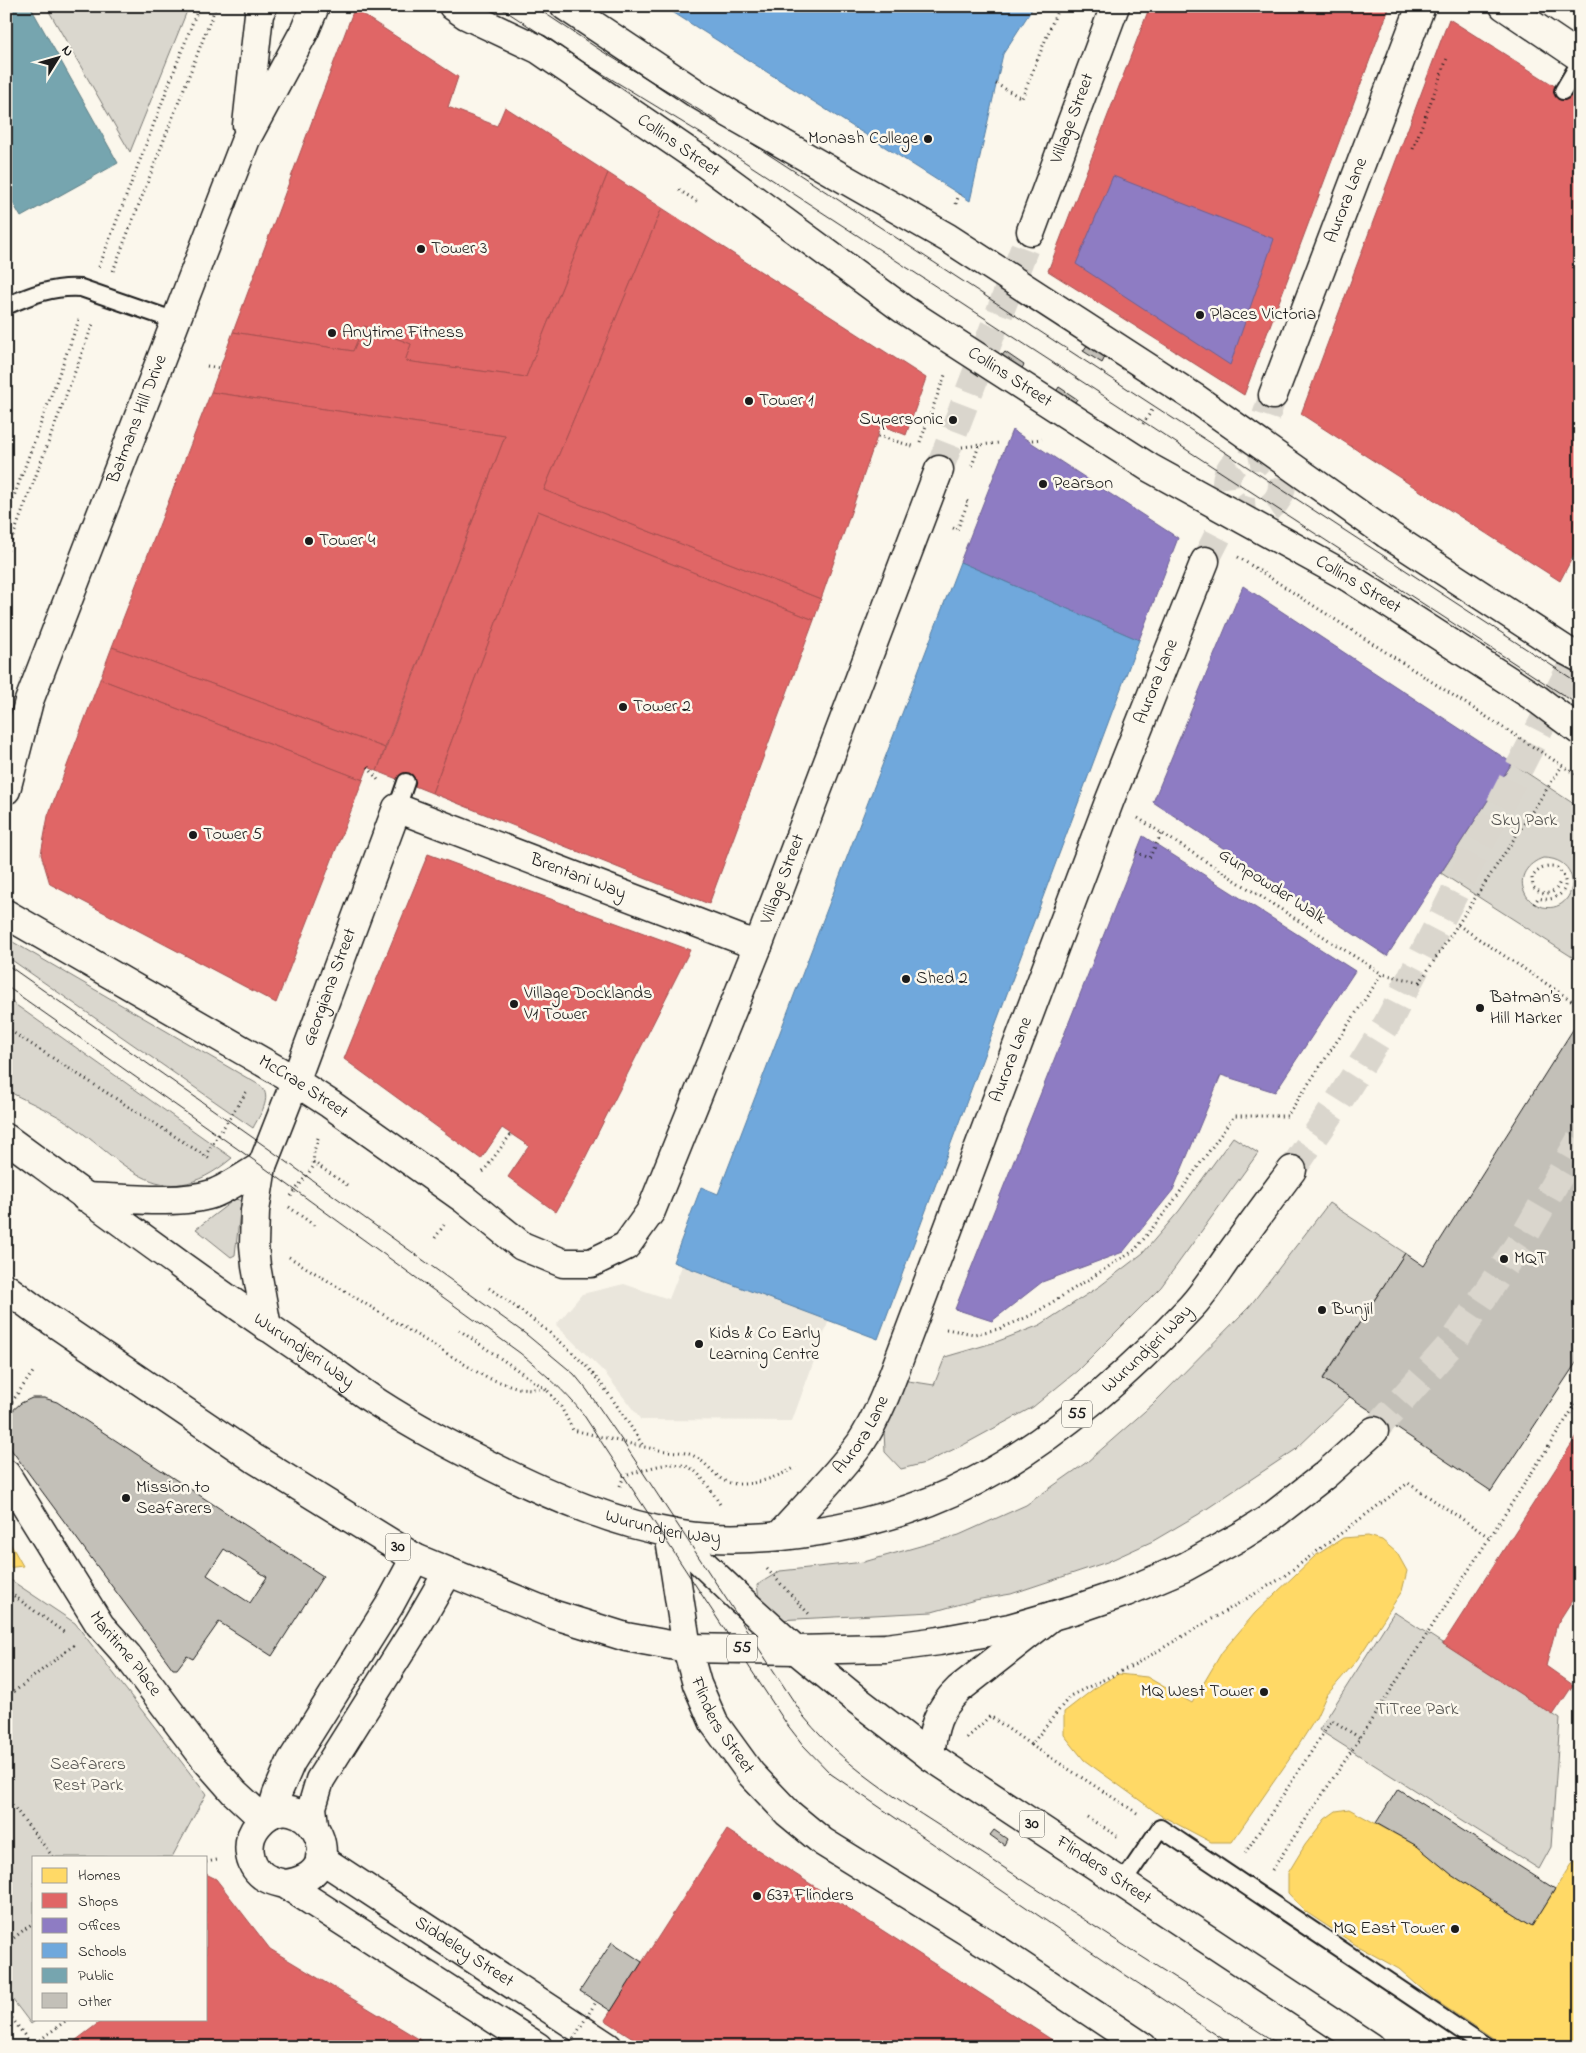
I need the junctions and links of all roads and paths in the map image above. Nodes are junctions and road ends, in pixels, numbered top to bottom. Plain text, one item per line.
1 (199, 6) edge
2 (263, 6) edge
3 (315, 6) edge
4 (453, 6) edge
5 (565, 6) edge
6 (1059, 6) edge
7 (1115, 6) edge
8 (1421, 6) edge
9 (1504, 6) edge
10 (1448, 56) dead end
11 (1580, 57) edge
12 (1580, 62) edge
13 (996, 84) dead end
14 (1563, 91) dead end
15 (246, 139) junction
16 (1412, 149) dead end
17 (960, 194) dead end
18 (954, 209) dead end
19 (1031, 231) tunnel mouth
20 (90, 290) junction
21 (6, 306) edge
22 (176, 321) junction
23 (207, 366) dead end
24 (219, 368) dead end
25 (948, 368) dead end
26 (1273, 395) tunnel mouth
27 (1155, 406) dead end
28 (1140, 430) dead end
29 (918, 447) dead end
30 (939, 470) tunnel mouth
31 (6, 518) edge
32 (1205, 560) tunnel mouth
33 (1580, 658) edge
34 (29, 701) junction
35 (1580, 731) edge
36 (6, 735) edge
37 (1562, 766) dead end
38 (406, 782) dead end
39 (6, 790) edge
40 (397, 808) junction
41 (1147, 823) dead end
42 (1162, 833) junction
43 (1136, 852) dead end
44 (1560, 881) dead end
45 (1534, 904) dead end
46 (6, 914) edge
47 (1458, 925) junction
48 (758, 946) junction
49 (1382, 974) junction
50 (1580, 1006) edge
51 (6, 1028) edge
52 (262, 1062) junction
53 (296, 1082) junction
54 (510, 1134) dead end
55 (6, 1138) edge
56 (205, 1156) junction
57 (262, 1166) junction
58 (1292, 1170) tunnel mouth
59 (483, 1172) dead end
60 (238, 1180) junction
61 (347, 1185) dead end
62 (86, 1197) junction
63 (290, 1197) dead end
64 (285, 1204) dead end
65 (315, 1226) dead end
66 (439, 1233) dead end
67 (435, 1238) dead end
68 (284, 1251) dead end
69 (591, 1263) joint
70 (6, 1288) edge
71 (490, 1288) dead end
72 (267, 1327) junction
73 (939, 1328) dead end
74 (459, 1330) dead end
75 (34, 1372) dead end
76 (547, 1390) junction
77 (1580, 1398) edge
78 (6, 1410) edge
79 (1374, 1431) tunnel mouth
80 (644, 1447) junction
81 (803, 1463) dead end
82 (6, 1474) edge
83 (670, 1533) junction
84 (780, 1536) junction
85 (1489, 1537) junction
86 (415, 1558) junction
87 (448, 1572) junction
88 (6, 1590) edge
89 (1052, 1616) junction
90 (70, 1637) dead end
91 (78, 1643) dead end
92 (687, 1648) junction
93 (796, 1650) junction
94 (341, 1683) junction
95 (6, 1698) edge
96 (370, 1702) junction
97 (967, 1738) dead end
98 (1360, 1738) junction
99 (1031, 1745) junction
100 (930, 1756) junction
101 (6, 1797) edge
102 (267, 1817) junction
103 (314, 1825) junction
104 (1160, 1828) junction
105 (1251, 1844) dead end
106 (52, 1856) edge
107 (320, 1858) junction
108 (1278, 1861) dead end
109 (285, 1884) junction
110 (1122, 1884) junction
111 (32, 1924) edge
112 (6, 1944) edge
113 (516, 1986) junction
114 (596, 2002) dead end
115 (6, 2010) edge
116 (494, 2018) junction
117 (67, 2020) edge
118 (1493, 2045) edge
119 (32, 2046) edge
120 (538, 2047) edge
121 (568, 2047) edge
122 (608, 2047) edge
123 (1143, 2047) edge
124 (1370, 2047) edge

1 - 20 path
2 - 15 main road, Batmans Hill Drive
3 - 15 main road, Batmans Hill Drive
4 - 35 main road, Collins Street, bridge
5 - 33 main road, bridge
6 - 13 path
7 - 19 main road, Village Street
8 - 26 main road, Aurora Lane
9 - 11 main road
10 - 16 path
12 - 14 lane
15 - 22 main road, Batmans Hill Drive
17 - 18 path
20 - 21 lane
20 - 22 lane
20 - 31 path
22 - 34 main road, Batmans Hill Drive
23 - 24 path
25 - 29 path
27 - 28 path
30 - 48 main road, Village Street
32 - 84 main road, Aurora Lane
34 - 36 main road, Batmans Hill Drive
34 - 39 main road, Batmans Hill Drive
37 - 47 path
38 - 40 lane
40 - 48 main road, Brentani Way
40 - 53 main road, Georgiana Street
41 - 42 path, Gunpowder Walk
42 - 43 path
42 - 49 path, Gunpowder Walk
44 - 45 path
46 - 52 main road, McCrae Street
47 - 49 path
47 - 50 path
48 - 69 main road, Village Street
49 - 73 path
51 - 56 path
52 - 53 main road, McCrae Street
52 - 56 path
53 - 57 main road, Georgiana Street
53 - 69 main road, McCrae Street
54 - 59 path
55 - 62 main road, Wurundjeri Way / 30
56 - 60 path
57 - 60 main road
57 - 72 main road, Georgiana Street
58 - 84 main road, Wurundjeri Way / 55
60 - 62 main road
61 - 63 path
62 - 72 main road, Wurundjeri Way / 30
64 - 65 path
66 - 67 path
68 - 76 path
70 - 86 main road, 30
71 - 80 path
72 - 83 main road, Wurundjeri Way / 30
74 - 76 path
75 - 78 path
76 - 80 path
77 - 85 path
79 - 89 main road, 55
80 - 81 path
82 - 102 main road, Maritime Place
83 - 84 main road, Wurundjeri Way / 55
83 - 92 main road, Flinders Street
83 - 93 main road, 30
85 - 98 path
85 - 99 path
86 - 87 main road, 30
86 - 94 main road
87 - 92 main road, 30
87 - 96 main road
88 - 90 path
89 - 93 main road, 55
89 - 100 main road
91 - 95 path
92 - 93 main road, 55
92 - 123 main road, Flinders Street
93 - 100 main road, Flinders Street / 30
94 - 96 main road
94 - 102 main road
96 - 103 main road
97 - 99 path
98 - 105 path
98 - 108 path
99 - 104 path
100 - 110 main road, Flinders Street / 30
101 - 106 path
102 - 103 main road
102 - 109 main road
103 - 107 main road
104 - 110 lane
104 - 118 lane
107 - 109 main road
107 - 113 main road, Siddeley Street
109 - 116 main road
110 - 124 main road, Flinders Street / 30
111 - 112 path
113 - 116 main road
113 - 122 main road, Siddeley Street
114 - 121 path, bridge
115 - 119 path
116 - 120 main road
117 - 119 path

